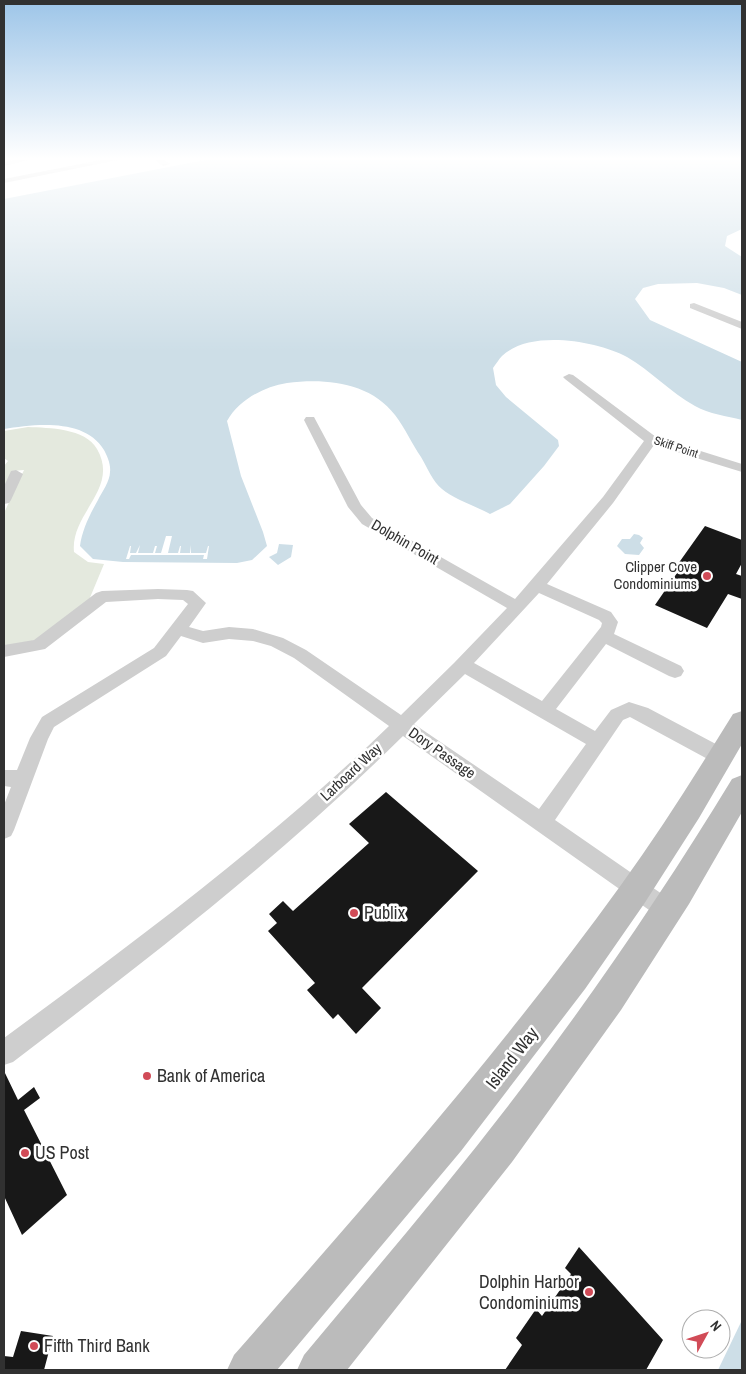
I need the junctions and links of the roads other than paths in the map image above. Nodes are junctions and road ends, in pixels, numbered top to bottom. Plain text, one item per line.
1 (694, 306) dead end
2 (742, 326) edge
3 (569, 377) dead end
4 (310, 420) dead end
5 (650, 440) junction
6 (742, 468) edge
7 (16, 474) dead end
8 (4, 500) edge
9 (537, 586) junction
10 (518, 607) junction
11 (177, 629) junction
12 (604, 636) junction
13 (4, 651) edge
14 (463, 665) junction
15 (675, 671) dead end
16 (544, 711) junction
17 (742, 721) edge
18 (401, 724) junction
19 (598, 742) junction
20 (722, 757) junction
21 (4, 778) edge
22 (24, 779) junction
23 (742, 787) edge
24 (541, 823) junction
25 (4, 830) edge
26 (636, 890) junction
27 (667, 910) junction
28 (4, 1053) edge
29 (249, 1370) edge
30 (320, 1370) edge

1 - 2 street
3 - 5 street, Skiff Point
4 - 10 street, Dolphin Point
5 - 6 street, Skiff Point
5 - 9 street, Larboard Way
7 - 8 street
9 - 10 street, Larboard Way
9 - 12 street
10 - 14 street, Larboard Way
11 - 13 street
11 - 18 street, Dory Passage
11 - 22 street
12 - 15 street
12 - 16 street
14 - 16 street
14 - 18 street, Larboard Way
16 - 19 street
17 - 20 street, Island Way
18 - 24 street, Dory Passage
18 - 28 street, Larboard Way
19 - 20 street
19 - 24 street
20 - 26 street, Island Way
21 - 22 street
22 - 25 street
23 - 27 street
24 - 26 street, Dory Passage
26 - 27 street, Dory Passage
26 - 29 street, Island Way
27 - 30 street

